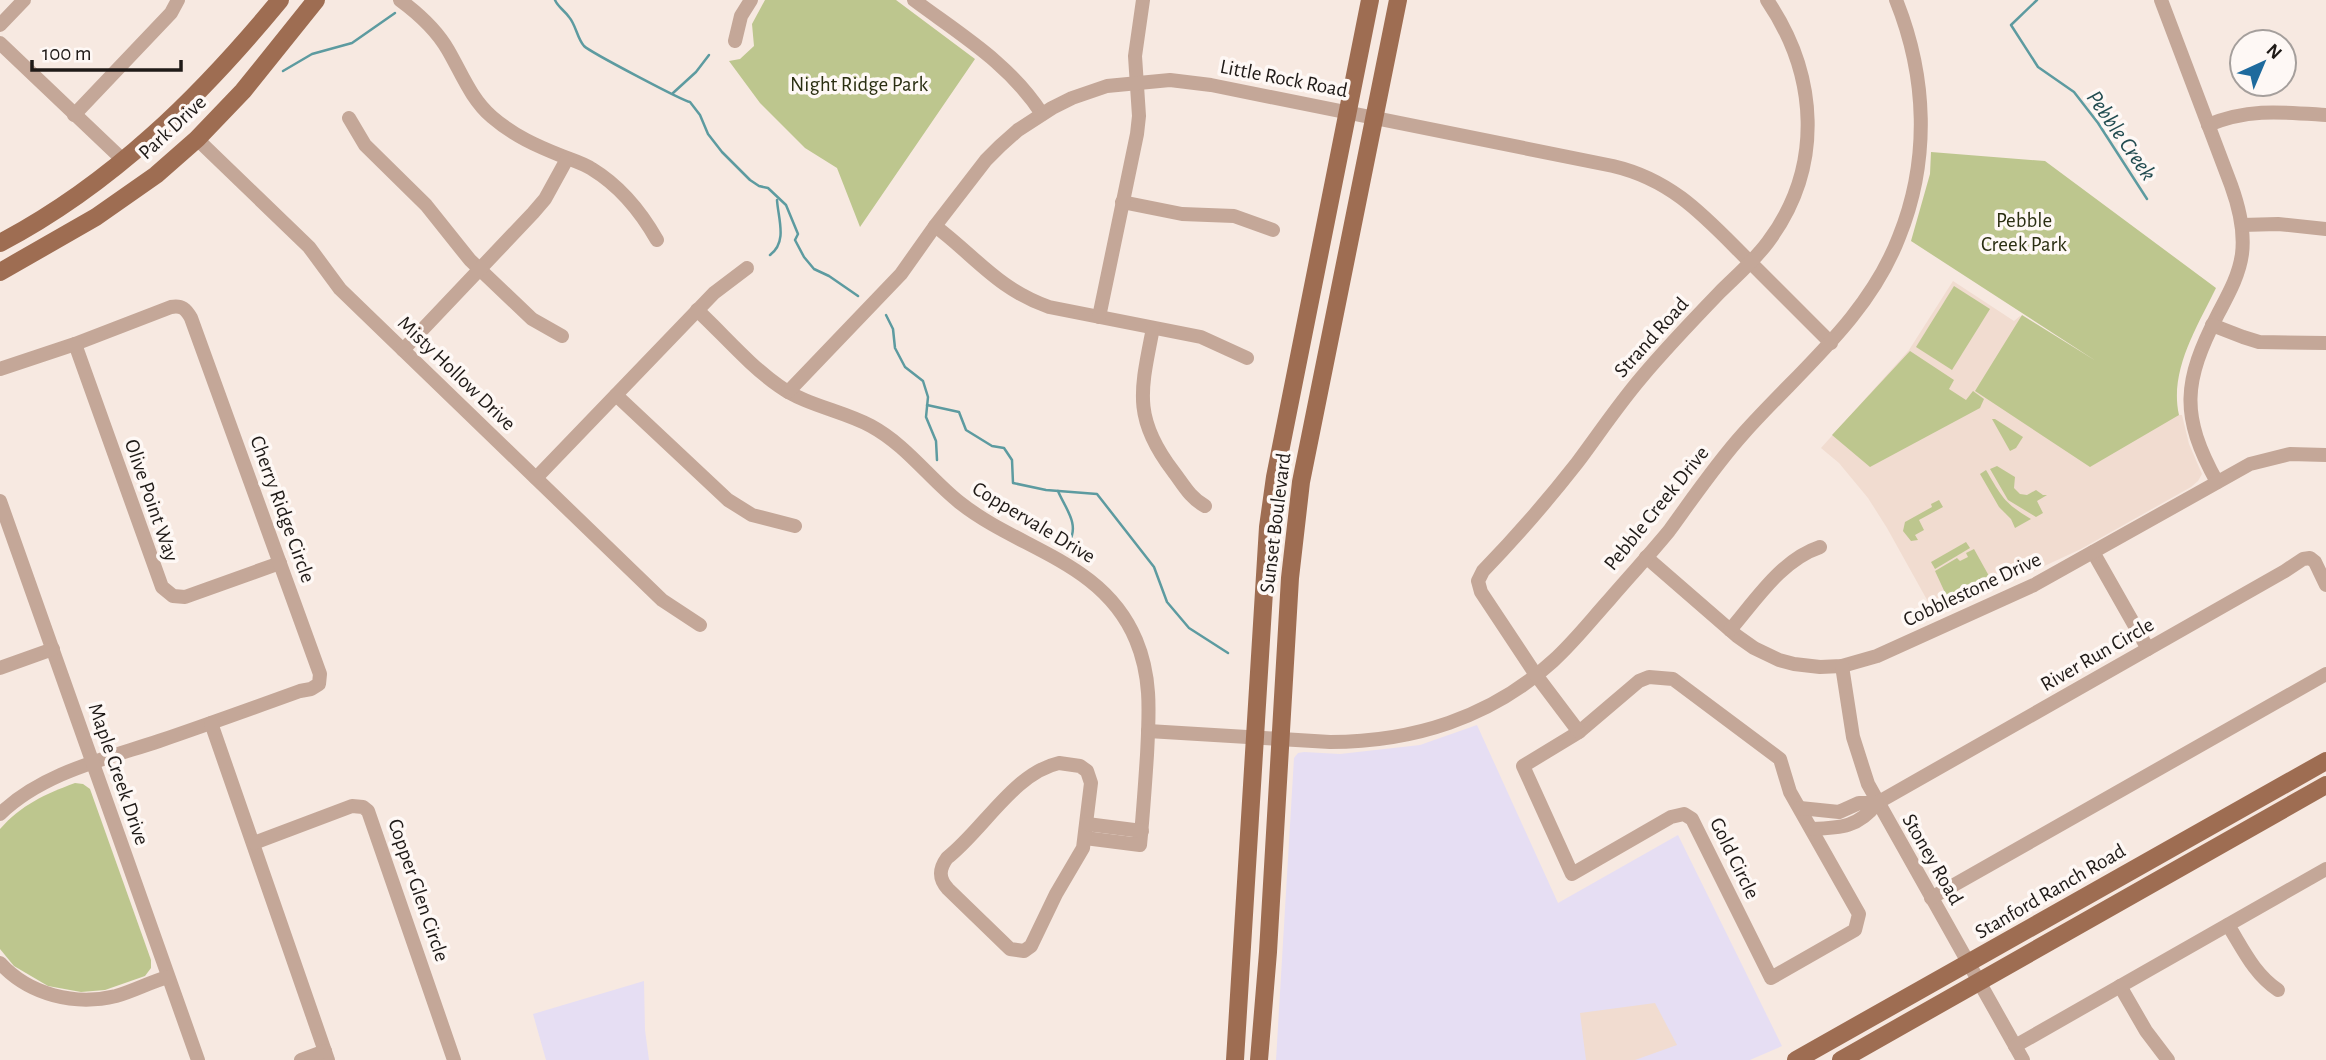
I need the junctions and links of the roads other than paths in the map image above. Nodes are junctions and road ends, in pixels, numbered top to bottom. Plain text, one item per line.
1 (24, 0) edge
2 (178, 0) edge
3 (280, 0) edge
4 (316, 0) edge
5 (400, 0) edge
6 (751, 0) edge
7 (915, 0) edge
8 (1143, 0) edge
9 (1370, 0) edge
10 (1398, 0) edge
11 (1767, 0) edge
12 (1896, 0) edge
13 (2161, 0) edge
14 (0, 25) edge
15 (735, 41) dead end
16 (0, 43) edge
17 (1137, 82) junction
18 (1348, 113) junction
19 (1042, 114) junction
20 (74, 115) junction
21 (2326, 115) edge
22 (349, 118) dead end
23 (1374, 118) junction
24 (2208, 125) junction
25 (197, 138) junction
26 (567, 159) junction
27 (121, 163) junction
28 (1122, 202) junction
29 (2242, 225) junction
30 (935, 226) junction
31 (2326, 229) edge
32 (1273, 230) dead end
33 (657, 240) dead end
34 (0, 243) edge
35 (1751, 262) junction
36 (747, 268) dead end
37 (480, 270) junction
38 (0, 272) edge
39 (697, 310) junction
40 (1099, 317) junction
41 (2212, 325) junction
42 (1153, 328) junction
43 (562, 336) dead end
44 (2326, 342) edge
45 (1831, 343) junction
46 (75, 344) junction
47 (403, 349) junction
48 (1247, 358) dead end
49 (0, 369) edge
50 (788, 392) junction
51 (617, 395) junction
52 (2326, 455) edge
53 (536, 478) junction
54 (2217, 482) junction
55 (0, 501) edge
56 (1205, 506) dead end
57 (795, 526) dead end
58 (6, 534) edge
59 (1820, 547) dead end
60 (2093, 552) junction
61 (1646, 558) junction
62 (280, 563) junction
63 (2326, 584) edge
64 (700, 625) dead end
65 (1730, 630) junction
66 (53, 649) junction
67 (2148, 649) junction
68 (1842, 666) junction
69 (0, 668) edge
70 (2326, 674) edge
71 (1536, 675) junction
72 (211, 723) junction
73 (1148, 731) junction
74 (1580, 732) junction
75 (1255, 737) junction
76 (1281, 738) junction
77 (2326, 761) edge
78 (93, 764) junction
79 (2326, 785) edge
80 (1877, 803) junction
81 (1800, 808) junction
82 (0, 814) edge
83 (1812, 829) junction
84 (1086, 831) junction
85 (254, 843) junction
86 (2326, 869) edge
87 (1931, 898) junction
88 (2228, 925) junction
89 (0, 963) edge
90 (1968, 964) junction
91 (168, 977) junction
92 (1979, 982) junction
93 (2120, 986) junction
94 (2278, 990) dead end
95 (2015, 1046) junction
96 (326, 1056) edge
97 (198, 1060) edge
98 (301, 1060) edge
99 (454, 1060) edge
100 (1235, 1060) edge
101 (1259, 1060) edge
102 (1796, 1060) edge
103 (1841, 1060) edge
104 (2023, 1060) edge
105 (2168, 1060) edge

1 - 14 street
2 - 20 street
3 - 27 main road, Park Drive
4 - 25 main road, Park Drive
5 - 26 street
6 - 15 street
7 - 19 street
8 - 17 street
9 - 18 main road, Sunset Boulevard
10 - 23 main road, Sunset Boulevard
11 - 35 street, Strand Road
12 - 45 street, Pebble Creek Drive
13 - 24 street
16 - 20 street
17 - 18 street, Little Rock Road
17 - 19 street, Little Rock Road
17 - 28 street
18 - 23 street, Little Rock Road
18 - 75 main road, Sunset Boulevard
19 - 30 street, Little Rock Road
20 - 27 street
21 - 24 street
22 - 37 street
23 - 35 street, Little Rock Road
23 - 76 main road, Sunset Boulevard
24 - 29 street
25 - 38 main road, Park Drive
25 - 47 street, Misty Hollow Drive
26 - 33 street
26 - 37 street
27 - 34 main road, Park Drive
28 - 32 street
28 - 40 street
29 - 31 street
29 - 41 street
30 - 40 street
30 - 50 street, Little Rock Road
35 - 45 street, Little Rock Road
35 - 71 street, Strand Road
36 - 39 street
37 - 43 street
37 - 47 street
39 - 50 street, Coppervale Drive
39 - 51 street
40 - 42 street
41 - 44 street
41 - 54 street
42 - 48 street
42 - 56 street
45 - 61 street, Pebble Creek Drive
46 - 49 street, Cherry Ridge Circle
46 - 62 street, Olive Point Way
46 - 62 street, Cherry Ridge Circle
47 - 53 street, Misty Hollow Drive
50 - 73 street, Coppervale Drive
51 - 53 street
51 - 57 street
52 - 54 street, Cobblestone Drive
53 - 64 street, Misty Hollow Drive
54 - 60 street, Cobblestone Drive
55 - 58 street, Maple Creek Drive
58 - 66 street, Maple Creek Drive
59 - 65 street
60 - 67 street
60 - 68 street, Cobblestone Drive
61 - 65 street, Cobblestone Drive
61 - 71 street, Pebble Creek Drive
62 - 72 street, Cherry Ridge Circle
63 - 67 street, River Run Circle
65 - 68 street, Cobblestone Drive
66 - 69 street
66 - 78 street, Maple Creek Drive
67 - 80 street, River Run Circle
68 - 80 street, Stoney Road
70 - 87 street
71 - 74 street
71 - 76 street, Pebble Creek Drive
72 - 78 street, Cherry Ridge Circle
72 - 85 street
73 - 75 street, Pebble Creek Drive
73 - 84 street, Coppervale Drive
74 - 81 street, Gold Circle
74 - 83 street, Gold Circle
75 - 76 street, Pebble Creek Drive
75 - 100 main road, Sunset Boulevard
76 - 101 main road, Sunset Boulevard
77 - 90 main road, Stanford Ranch Road
78 - 82 street, Cherry Ridge Circle
78 - 91 street, Maple Creek Drive
79 - 92 main road, Stanford Ranch Road
80 - 81 street
80 - 83 street
80 - 87 street, Stoney Road
81 - 83 street, Gold Circle
84 - 84 street
85 - 96 street
85 - 99 street, Copper Glen Circle
86 - 88 street
87 - 90 street, Stoney Road
88 - 93 street
88 - 94 street
89 - 91 street
90 - 92 street, Stoney Road
90 - 102 main road, Stanford Ranch Road
91 - 97 street, Maple Creek Drive
92 - 95 street, Stoney Road
92 - 103 main road, Stanford Ranch Road
93 - 95 street
93 - 105 street
95 - 104 street, Stoney Road
96 - 98 street

